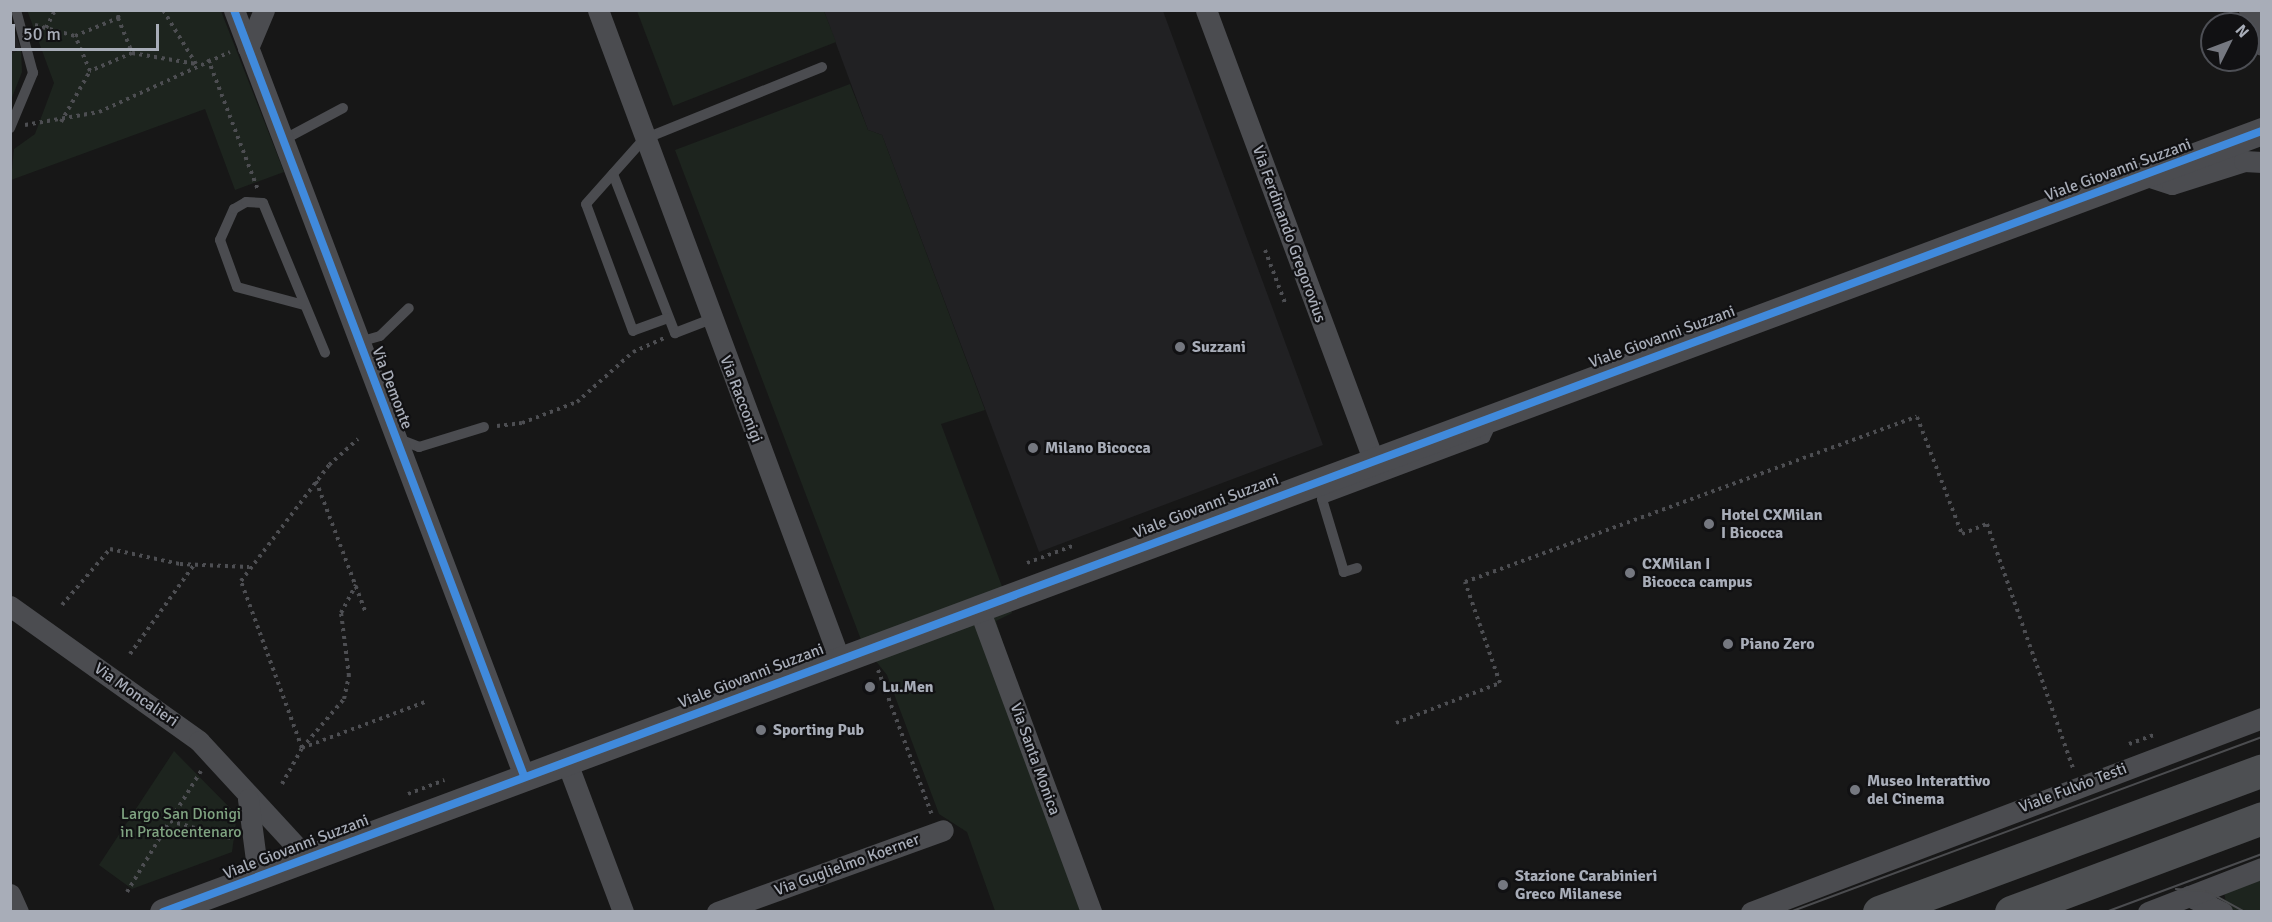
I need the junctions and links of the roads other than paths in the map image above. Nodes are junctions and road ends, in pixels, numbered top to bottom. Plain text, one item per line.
1 (234, 10) edge
2 (264, 10) edge
3 (598, 10) edge
4 (1206, 10) edge
5 (2249, 10) edge
6 (18, 16) edge
7 (2262, 45) edge
8 (248, 48) junction
9 (822, 68) dead end
10 (343, 108) dead end
11 (11, 127) edge
12 (2262, 131) edge
13 (644, 139) junction
14 (283, 140) junction
15 (2262, 162) edge
16 (614, 174) junction
17 (2144, 174) junction
18 (304, 305) junction
19 (409, 308) dead end
20 (668, 318) junction
21 (711, 319) junction
22 (359, 342) junction
23 (325, 353) dead end
24 (1497, 412) junction
25 (484, 427) road end
26 (396, 438) junction
27 (1373, 458) junction
28 (1357, 568) dead end
29 (10, 606) edge
30 (978, 606) junction
31 (839, 658) junction
32 (2262, 718) edge
33 (566, 760) junction
34 (2262, 770) edge
35 (524, 776) junction
36 (248, 798) junction
37 (2262, 818) edge
38 (939, 825) road end
39 (306, 857) junction
40 (2262, 868) edge
41 (258, 875) junction
42 (10, 894) edge
43 (2189, 896) junction
44 (18, 912) edge
45 (163, 912) edge
46 (623, 912) edge
47 (717, 912) edge
48 (1091, 912) edge
49 (1751, 912) edge
50 (1879, 912) edge
51 (2011, 912) edge
52 (2148, 912) edge
53 (2222, 912) edge

1 - 8 street, Via Demonte
2 - 8 street
3 - 13 street, Via Racconigi
4 - 27 street, Via Ferdinando Gregorovius
5 - 7 street
6 - 11 lane
8 - 14 street, Via Demonte
9 - 13 lane
10 - 14 lane
12 - 17 street, Viale Giovanni Suzzani
13 - 16 lane
13 - 21 street, Via Racconigi
14 - 22 street, Via Demonte
15 - 17 street, Viale Giovanni Suzzani
16 - 20 lane
16 - 20 lane
17 - 24 street, Viale Giovanni Suzzani
18 - 18 lane
18 - 23 lane
19 - 22 lane
20 - 21 lane
21 - 31 street, Via Racconigi
22 - 26 street, Via Demonte
24 - 27 street, Viale Giovanni Suzzani
24 - 28 lane
25 - 26 lane
26 - 35 street, Via Demonte
27 - 30 street, Viale Giovanni Suzzani
29 - 36 street, Via Moncalieri
30 - 31 street, Viale Giovanni Suzzani
30 - 48 street, Via Santa Monica
31 - 33 street, Viale Giovanni Suzzani
32 - 49 street, Viale Fulvio Testi
33 - 35 street, Viale Giovanni Suzzani
33 - 46 street
34 - 50 main road
35 - 39 street, Viale Giovanni Suzzani
36 - 39 street, Via Moncalieri
36 - 41 street
37 - 51 main road
38 - 47 street, Via Guglielmo Koerner
39 - 41 street, Viale Giovanni Suzzani
40 - 43 street
41 - 45 street, Viale Giovanni Suzzani
42 - 44 street
43 - 52 street
43 - 53 street

